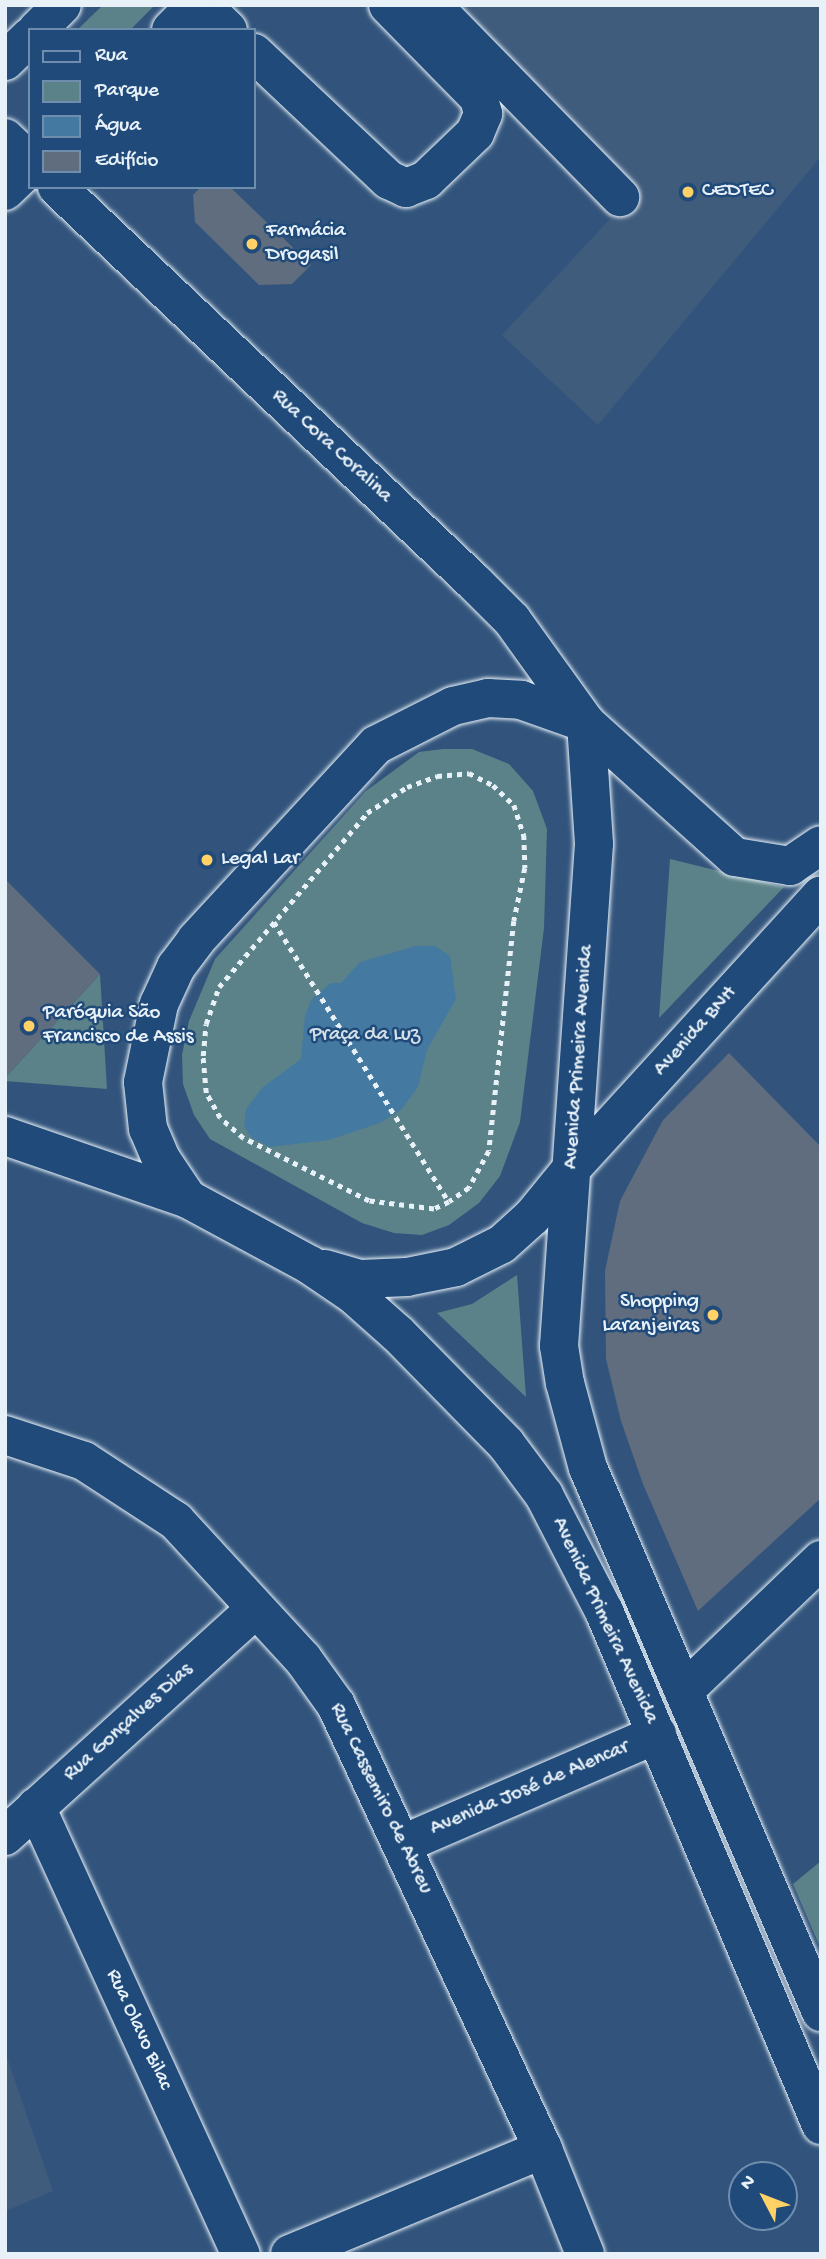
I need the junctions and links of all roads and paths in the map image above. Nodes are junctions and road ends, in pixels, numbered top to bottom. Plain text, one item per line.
1 (61, 5) edge
2 (196, 5) edge
3 (202, 5) edge
4 (388, 5) edge
5 (432, 5) edge
6 (39, 28) edge
7 (173, 28) edge
8 (227, 28) edge
9 (28, 39) edge
10 (256, 56) edge
11 (5, 61) edge
12 (5, 138) edge
13 (28, 162) edge
14 (28, 166) edge
15 (59, 189) edge
16 (5, 191) edge
17 (620, 197) dead end
18 (586, 723) junction
19 (821, 845) edge
20 (821, 895) edge
21 (274, 922) junction
22 (5, 1136) edge
23 (572, 1168) junction
24 (188, 1199) junction
25 (449, 1202) junction
26 (310, 1265) junction
27 (5, 1435) edge
28 (821, 1560) edge
29 (254, 1610) junction
30 (684, 1691) junction
31 (657, 1734) junction
32 (36, 1807) junction
33 (5, 1836) edge
34 (403, 1844) junction
35 (821, 2011) edge
36 (821, 2125) edge
37 (543, 2148) junction
38 (241, 2254) edge
39 (290, 2254) edge
40 (585, 2254) edge

1 - 6 main road
2 - 7 main road
3 - 8 main road
4 - 10 main road
5 - 17 main road
9 - 11 main road
12 - 13 main road
14 - 16 main road
15 - 18 main road, Rua Cora Coralina
18 - 19 main road
18 - 23 main road, Avenida Primeira Avenida
18 - 24 main road
20 - 23 main road, Avenida BNH
21 - 25 path
21 - 25 path
21 - 25 path
22 - 24 main road, Avenida Primeira Avenida
23 - 26 main road, Avenida BNH
23 - 30 main road, Avenida Primeira Avenida
24 - 26 main road, Avenida Primeira Avenida
26 - 31 main road, Avenida Primeira Avenida
27 - 29 main road, Rua Cassemiro de Abreu
28 - 30 main road
29 - 32 main road, Rua Gonçalves Dias
29 - 34 main road, Rua Cassemiro de Abreu
30 - 35 main road, Avenida Primeira Avenida
31 - 34 main road, Avenida José de Alencar
31 - 36 main road, Avenida Primeira Avenida
32 - 33 main road, Rua Gonçalves Dias
32 - 38 main road, Rua Olavo Bilac
34 - 37 main road, Rua Cassemiro de Abreu
37 - 39 main road
37 - 40 main road, Rua Cassemiro de Abreu

